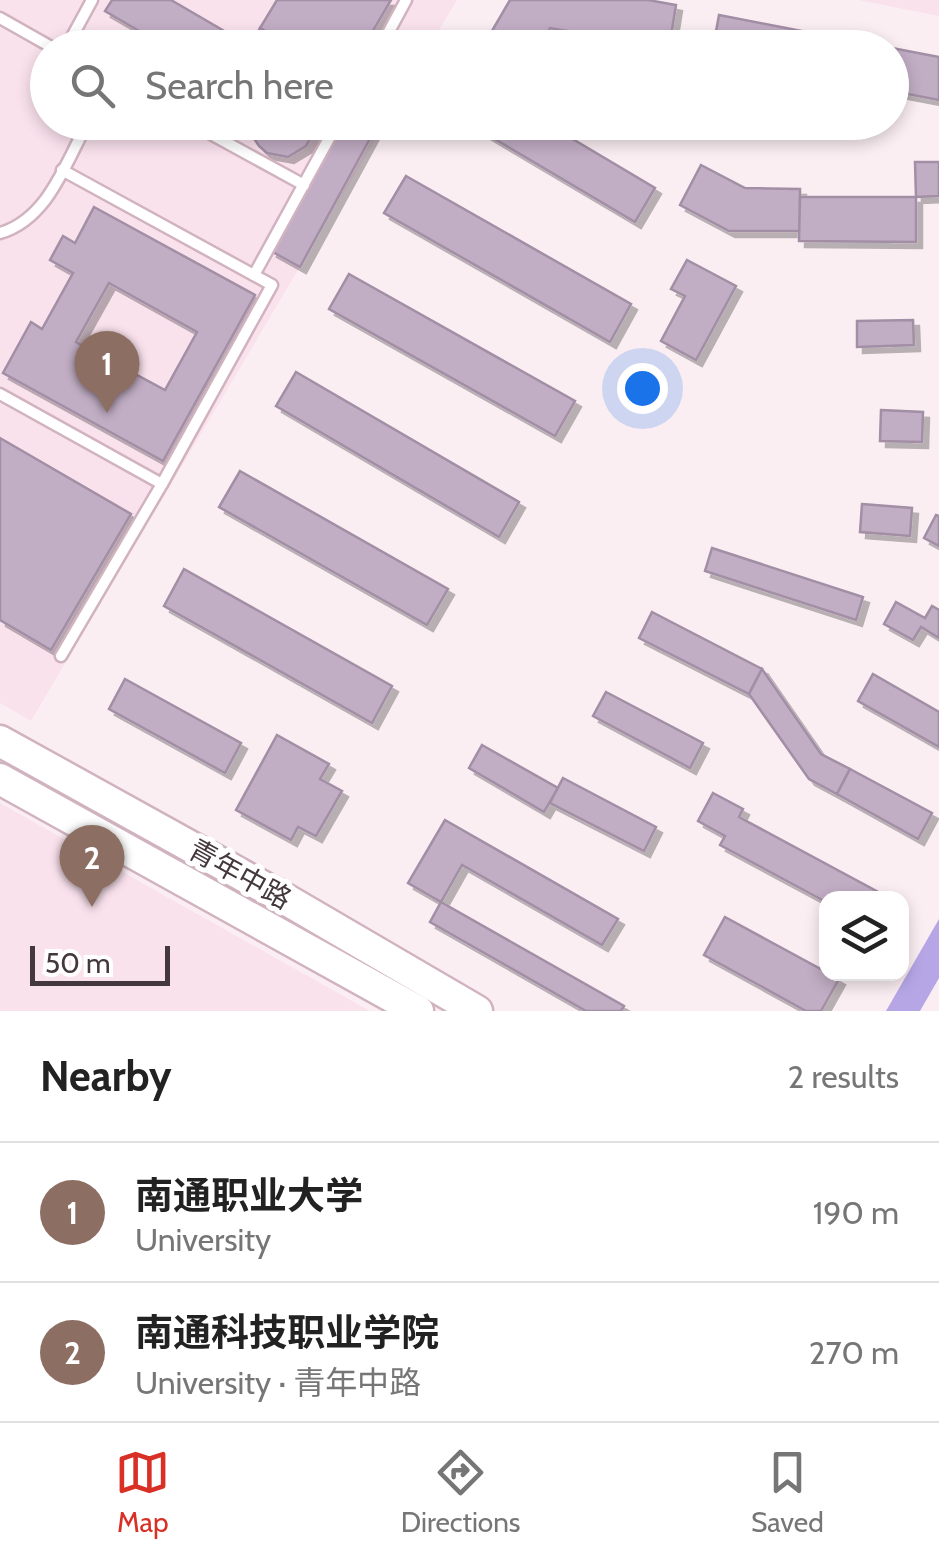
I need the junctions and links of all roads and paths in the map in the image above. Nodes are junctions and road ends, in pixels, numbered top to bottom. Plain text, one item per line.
1 (92, 0) edge
2 (406, 0) edge
3 (0, 18) edge
4 (76, 30) edge
5 (390, 30) edge
6 (30, 35) edge
7 (78, 140) edge
8 (222, 140) edge
9 (328, 140) edge
10 (62, 170) junction
11 (304, 186) junction
12 (0, 233) edge
13 (254, 275) junction
14 (0, 394) edge
15 (162, 484) junction
16 (60, 656) dead end
17 (0, 741) edge
18 (0, 779) edge
19 (418, 1011) edge
20 (477, 1011) edge

1 - 4 lane
2 - 5 lane
3 - 6 lane
7 - 10 lane
8 - 11 lane
9 - 11 lane
10 - 12 lane
10 - 13 lane
11 - 13 lane
13 - 15 lane
14 - 15 lane
15 - 16 lane
17 - 20 main road, 青年中路
18 - 19 main road, 青年中路

